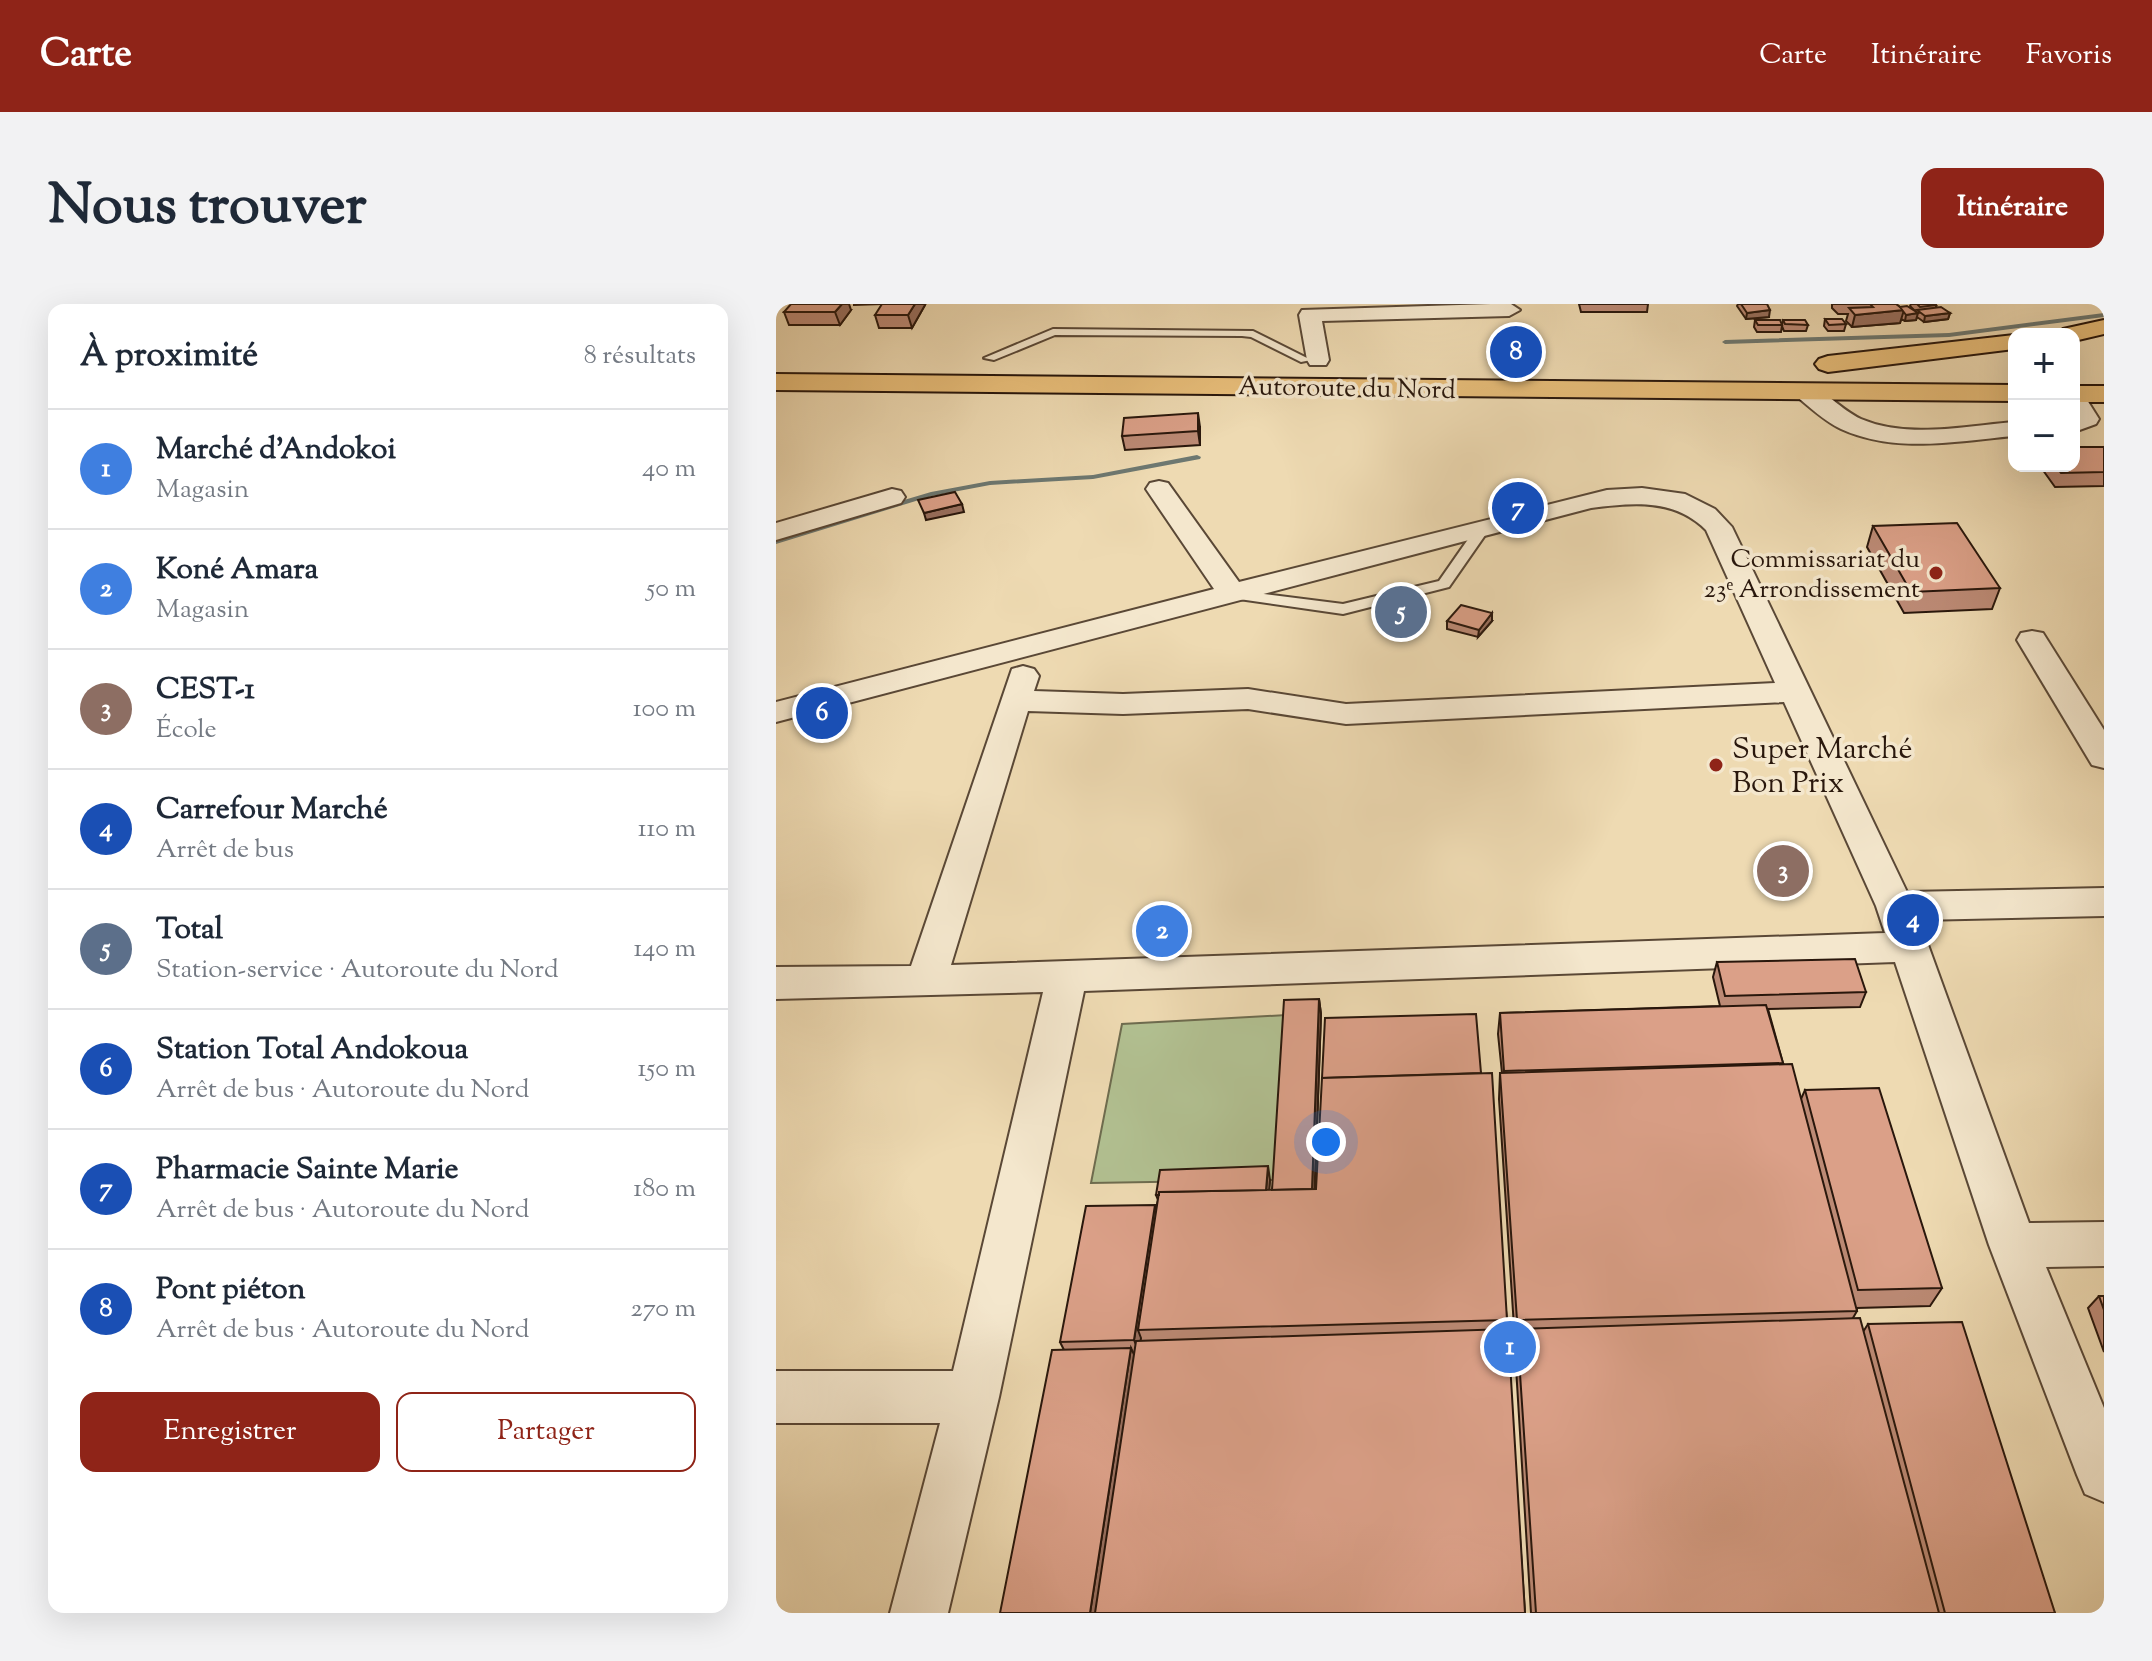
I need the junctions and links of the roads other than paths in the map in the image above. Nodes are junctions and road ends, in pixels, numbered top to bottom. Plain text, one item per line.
1 (1509, 310) dead end
2 (2104, 327) edge
3 (2080, 332) edge
4 (2008, 343) edge
5 (960, 358) dead end
6 (990, 358) junction
7 (1053, 358) dead end
8 (1242, 360) dead end
9 (1312, 360) junction
10 (1350, 360) dead end
11 (1797, 363) dead end
12 (1828, 364) junction
13 (2008, 365) edge
14 (776, 382) edge
15 (1804, 391) junction
16 (2008, 393) edge
17 (2104, 394) edge
18 (2080, 395) edge
19 (2076, 400) edge
20 (2088, 423) edge
21 (2008, 429) edge
22 (1159, 489) dead end
23 (892, 497) dead end
24 (1483, 528) junction
25 (776, 532) edge
26 (1232, 594) junction
27 (2032, 640) dead end
28 (1033, 645) junction
29 (1793, 692) junction
30 (1015, 701) junction
31 (776, 712) edge
32 (2104, 757) edge
33 (2104, 902) edge
34 (1903, 926) junction
35 (1067, 976) junction
36 (926, 981) junction
37 (776, 983) edge
38 (2104, 1244) edge
39 (2013, 1245) junction
40 (776, 1397) edge
41 (973, 1397) junction
42 (2104, 1475) edge
43 (919, 1613) edge

1 - 9 street
2 - 3 highway
4 - 12 highway
5 - 6 highway
6 - 7 highway
6 - 9 lane
8 - 9 highway, Autoroute du Nord
9 - 10 highway, Autoroute du Nord
11 - 12 highway
12 - 13 highway
14 - 15 highway, Autoroute du Nord
15 - 16 highway, Autoroute du Nord
15 - 21 street
17 - 18 highway
19 - 20 street
22 - 26 street
23 - 25 street
24 - 26 street
24 - 26 lane
24 - 29 street
26 - 28 street
27 - 32 street
28 - 30 street
28 - 31 street
29 - 30 street
29 - 34 street
30 - 36 street
33 - 34 street
34 - 35 street
34 - 39 street
35 - 36 street
35 - 41 street
36 - 37 street
38 - 39 street
39 - 42 street
40 - 41 street
41 - 43 street

